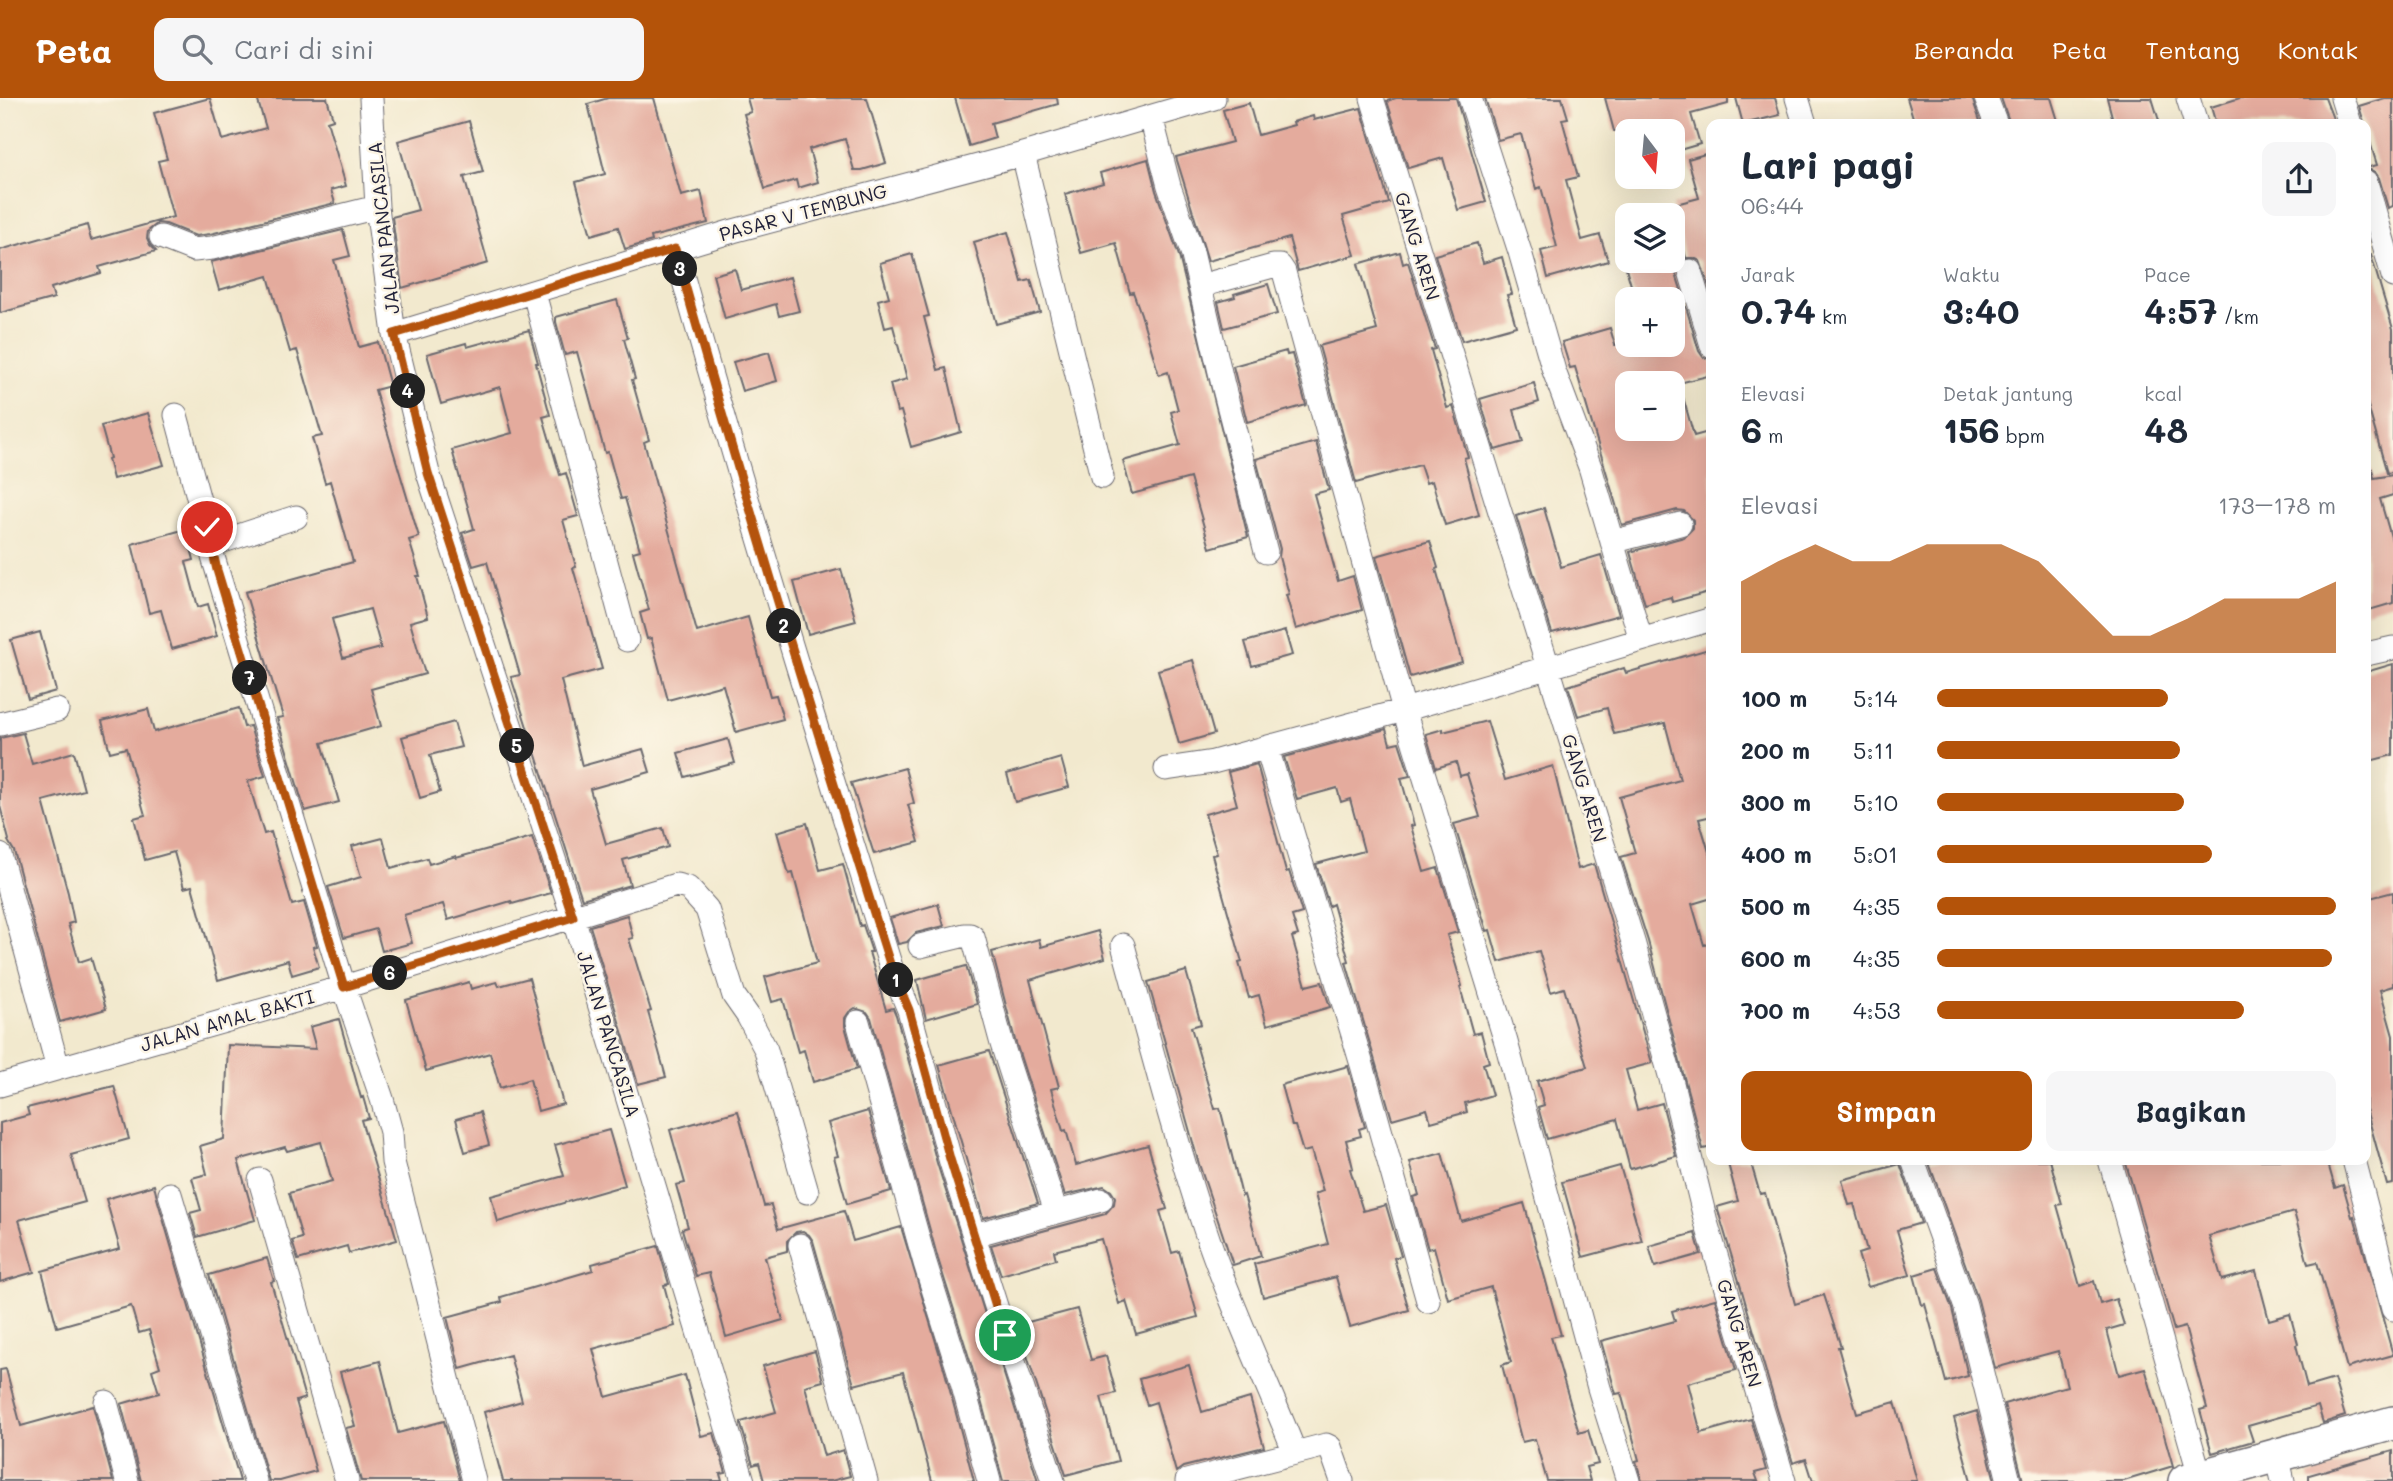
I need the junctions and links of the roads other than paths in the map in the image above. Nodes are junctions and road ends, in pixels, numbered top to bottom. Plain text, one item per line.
1 (371, 98) edge
2 (1214, 98) edge
3 (1372, 98) edge
4 (1470, 98) edge
5 (1797, 98) edge
6 (1986, 98) edge
7 (2188, 98) edge
8 (2342, 98) edge
9 (1188, 102) edge
10 (1151, 117) junction
11 (1803, 119) edge
12 (1994, 119) edge
13 (2194, 119) edge
14 (2348, 119) edge
15 (1023, 154) junction
16 (2371, 199) edge
17 (377, 207) junction
18 (161, 237) dead end
19 (675, 249) junction
20 (1690, 271) dead end
21 (2393, 276) edge
22 (1200, 286) junction
23 (534, 293) junction
24 (1706, 326) edge
25 (394, 334) junction
26 (176, 415) dead end
27 (1102, 477) dead end
28 (296, 517) dead end
29 (1680, 524) dead end
30 (1612, 542) junction
31 (211, 545) junction
32 (1266, 552) dead end
33 (1706, 621) edge
34 (627, 640) dead end
35 (1641, 640) junction
36 (2393, 648) edge
37 (2371, 653) edge
38 (1547, 667) junction
39 (57, 709) dead end
40 (1404, 710) junction
41 (0, 724) edge
42 (1267, 748) junction
43 (1166, 769) dead end
44 (0, 855) edge
45 (573, 917) junction
46 (1123, 945) dead end
47 (920, 946) dead end
48 (344, 987) junction
49 (858, 1021) dead end
50 (58, 1068) junction
51 (0, 1084) edge
52 (1915, 1165) edge
53 (2112, 1165) edge
54 (2355, 1165) edge
55 (260, 1180) dead end
56 (807, 1192) dead end
57 (170, 1194) dead end
58 (1101, 1200) dead end
59 (1056, 1212) junction
60 (974, 1235) junction
61 (800, 1245) dead end
62 (1428, 1301) dead end
63 (2393, 1309) edge
64 (106, 1402) dead end
65 (2393, 1423) edge
66 (1295, 1453) junction
67 (2280, 1468) edge
68 (2207, 1477) edge
69 (127, 1481) edge
70 (255, 1481) edge
71 (347, 1481) edge
72 (474, 1481) edge
73 (743, 1481) edge
74 (866, 1481) edge
75 (989, 1481) edge
76 (1053, 1481) edge
77 (1187, 1481) edge
78 (1342, 1481) edge
79 (1628, 1481) edge
80 (1784, 1481) edge
81 (2009, 1481) edge

1 - 17 street, JALAN PANCASILA
2 - 9 street, PASAR V TEMBUNG
3 - 38 street, GANG AREN
4 - 30 street
5 - 11 street
6 - 12 street
7 - 13 street
8 - 14 street
9 - 10 street, PASAR V TEMBUNG
10 - 15 street, PASAR V TEMBUNG
10 - 22 street
15 - 19 street, PASAR V TEMBUNG
15 - 27 street
16 - 21 street
17 - 18 street
17 - 25 street, JALAN PANCASILA
19 - 23 street, PASAR V TEMBUNG
19 - 60 street
20 - 24 street
22 - 32 street
22 - 40 street
23 - 25 street, PASAR V TEMBUNG
23 - 34 street
25 - 45 street, JALAN PANCASILA
26 - 31 street
28 - 31 street
29 - 30 street
30 - 35 street
31 - 48 street
33 - 35 street
35 - 38 street
36 - 37 street
38 - 40 street
38 - 80 street, GANG AREN
39 - 41 street
40 - 42 street
40 - 79 street
42 - 43 street
42 - 62 street
44 - 50 street
45 - 48 street, JALAN AMAL BAKTI
45 - 56 street, JALAN AMAL BAKTI
45 - 73 street, JALAN PANCASILA
46 - 66 street
47 - 59 street
48 - 50 street, JALAN AMAL BAKTI
48 - 72 street
49 - 75 street
50 - 51 street, JALAN AMAL BAKTI
52 - 81 street
53 - 68 street
54 - 63 street
55 - 71 street
57 - 70 street
58 - 59 street
59 - 60 street
60 - 76 street
61 - 74 street
64 - 69 street
65 - 67 street
66 - 77 street
66 - 78 street
67 - 68 street

